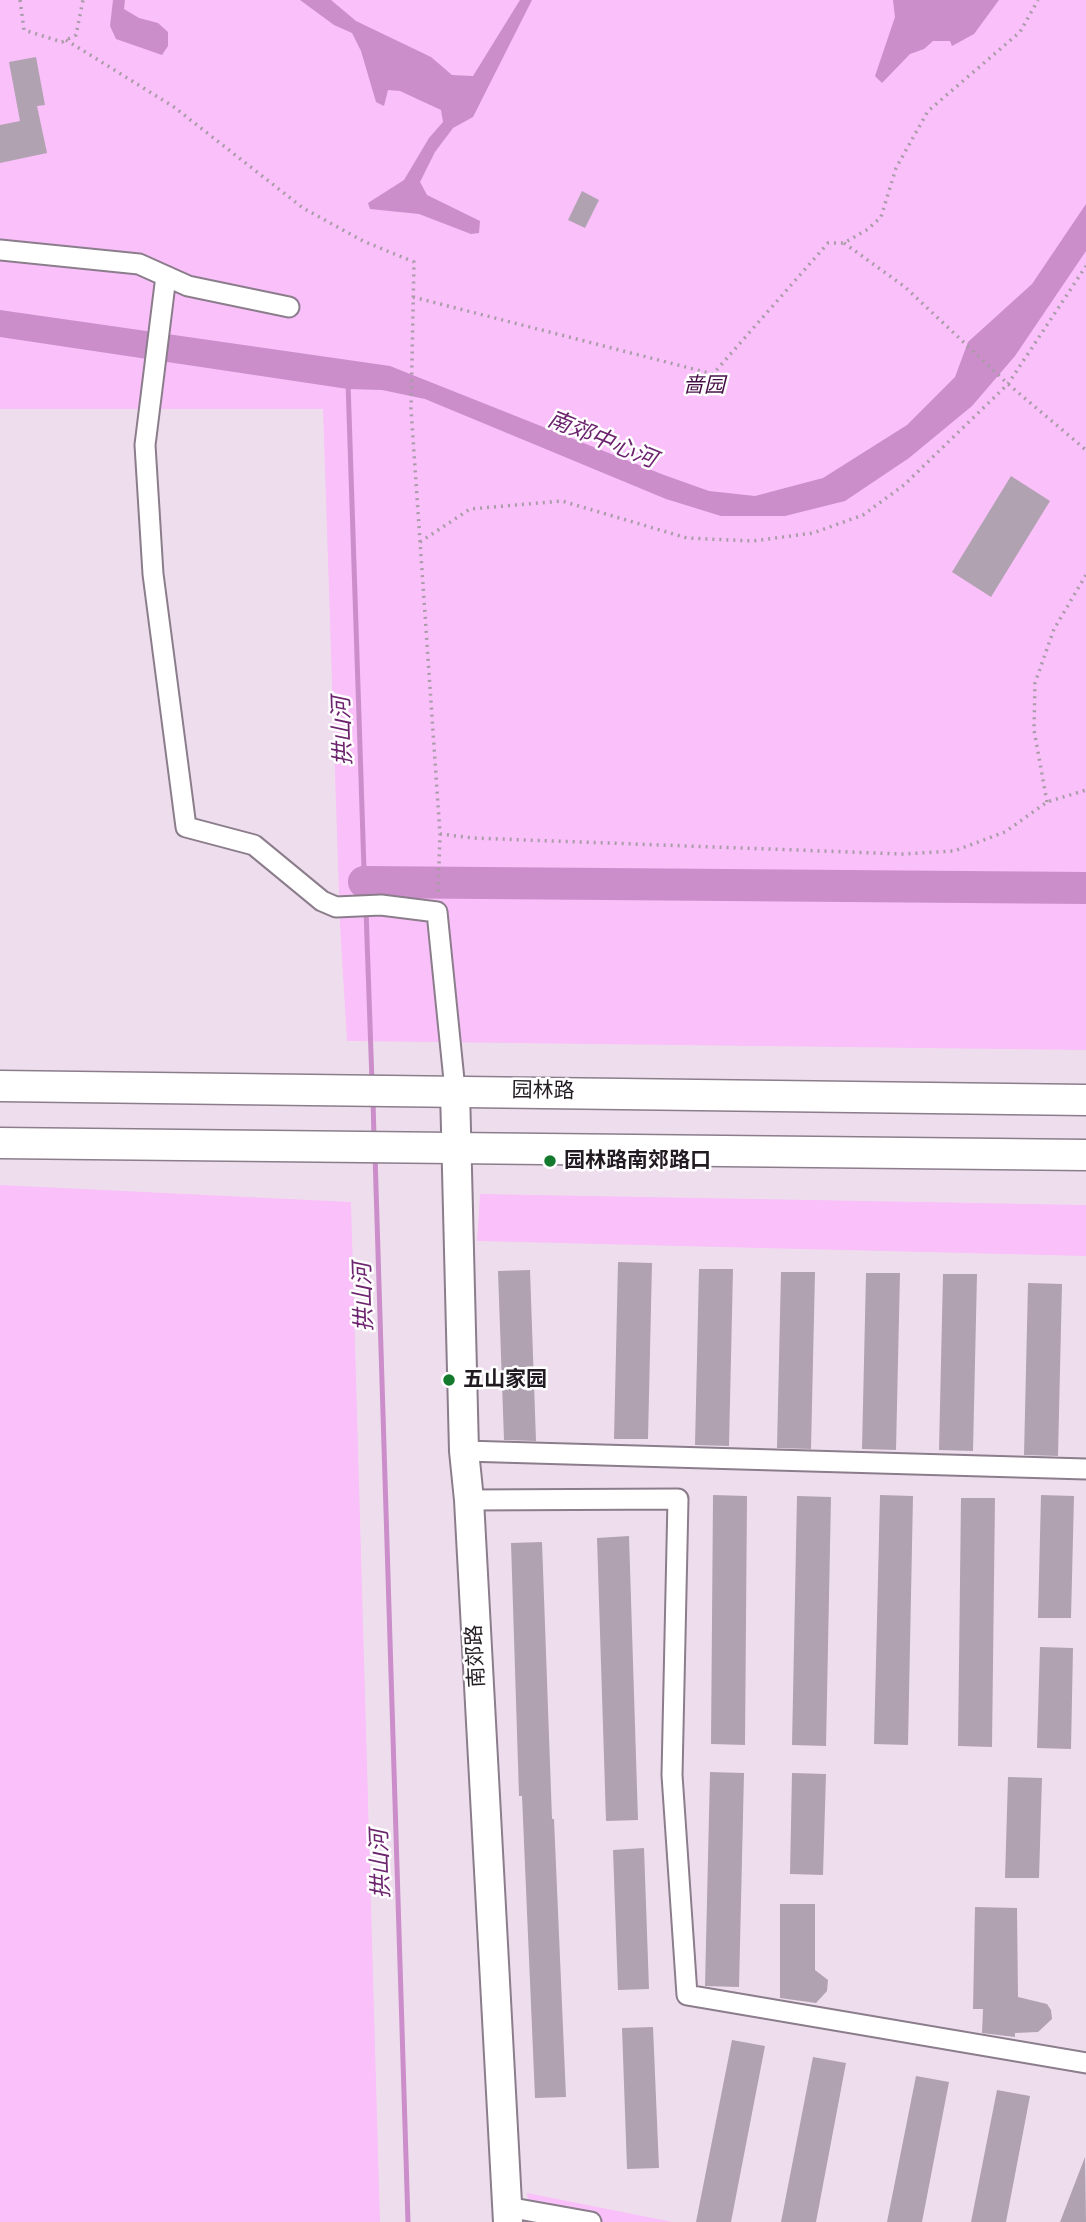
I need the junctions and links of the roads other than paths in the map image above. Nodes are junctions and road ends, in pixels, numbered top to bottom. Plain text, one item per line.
1 (0, 250) edge
2 (166, 276) junction
3 (289, 307) dead end
4 (0, 1086) edge
5 (455, 1090) junction
6 (1086, 1100) edge
7 (0, 1143) edge
8 (455, 1148) junction
9 (1086, 1155) edge
10 (464, 1451) junction
11 (1086, 1469) edge
12 (469, 1500) junction
13 (1086, 2063) edge
14 (508, 2214) edge
15 (591, 2222) edge

1 - 2 street
2 - 3 street
2 - 5 street
4 - 5 main road, 园林路
5 - 6 main road, 园林路
5 - 8 street, 南郊路
7 - 8 main road
8 - 9 main road
8 - 10 street, 南郊路
10 - 11 street
10 - 12 street, 南郊路
12 - 13 street
12 - 14 street, 南郊路
14 - 15 street

